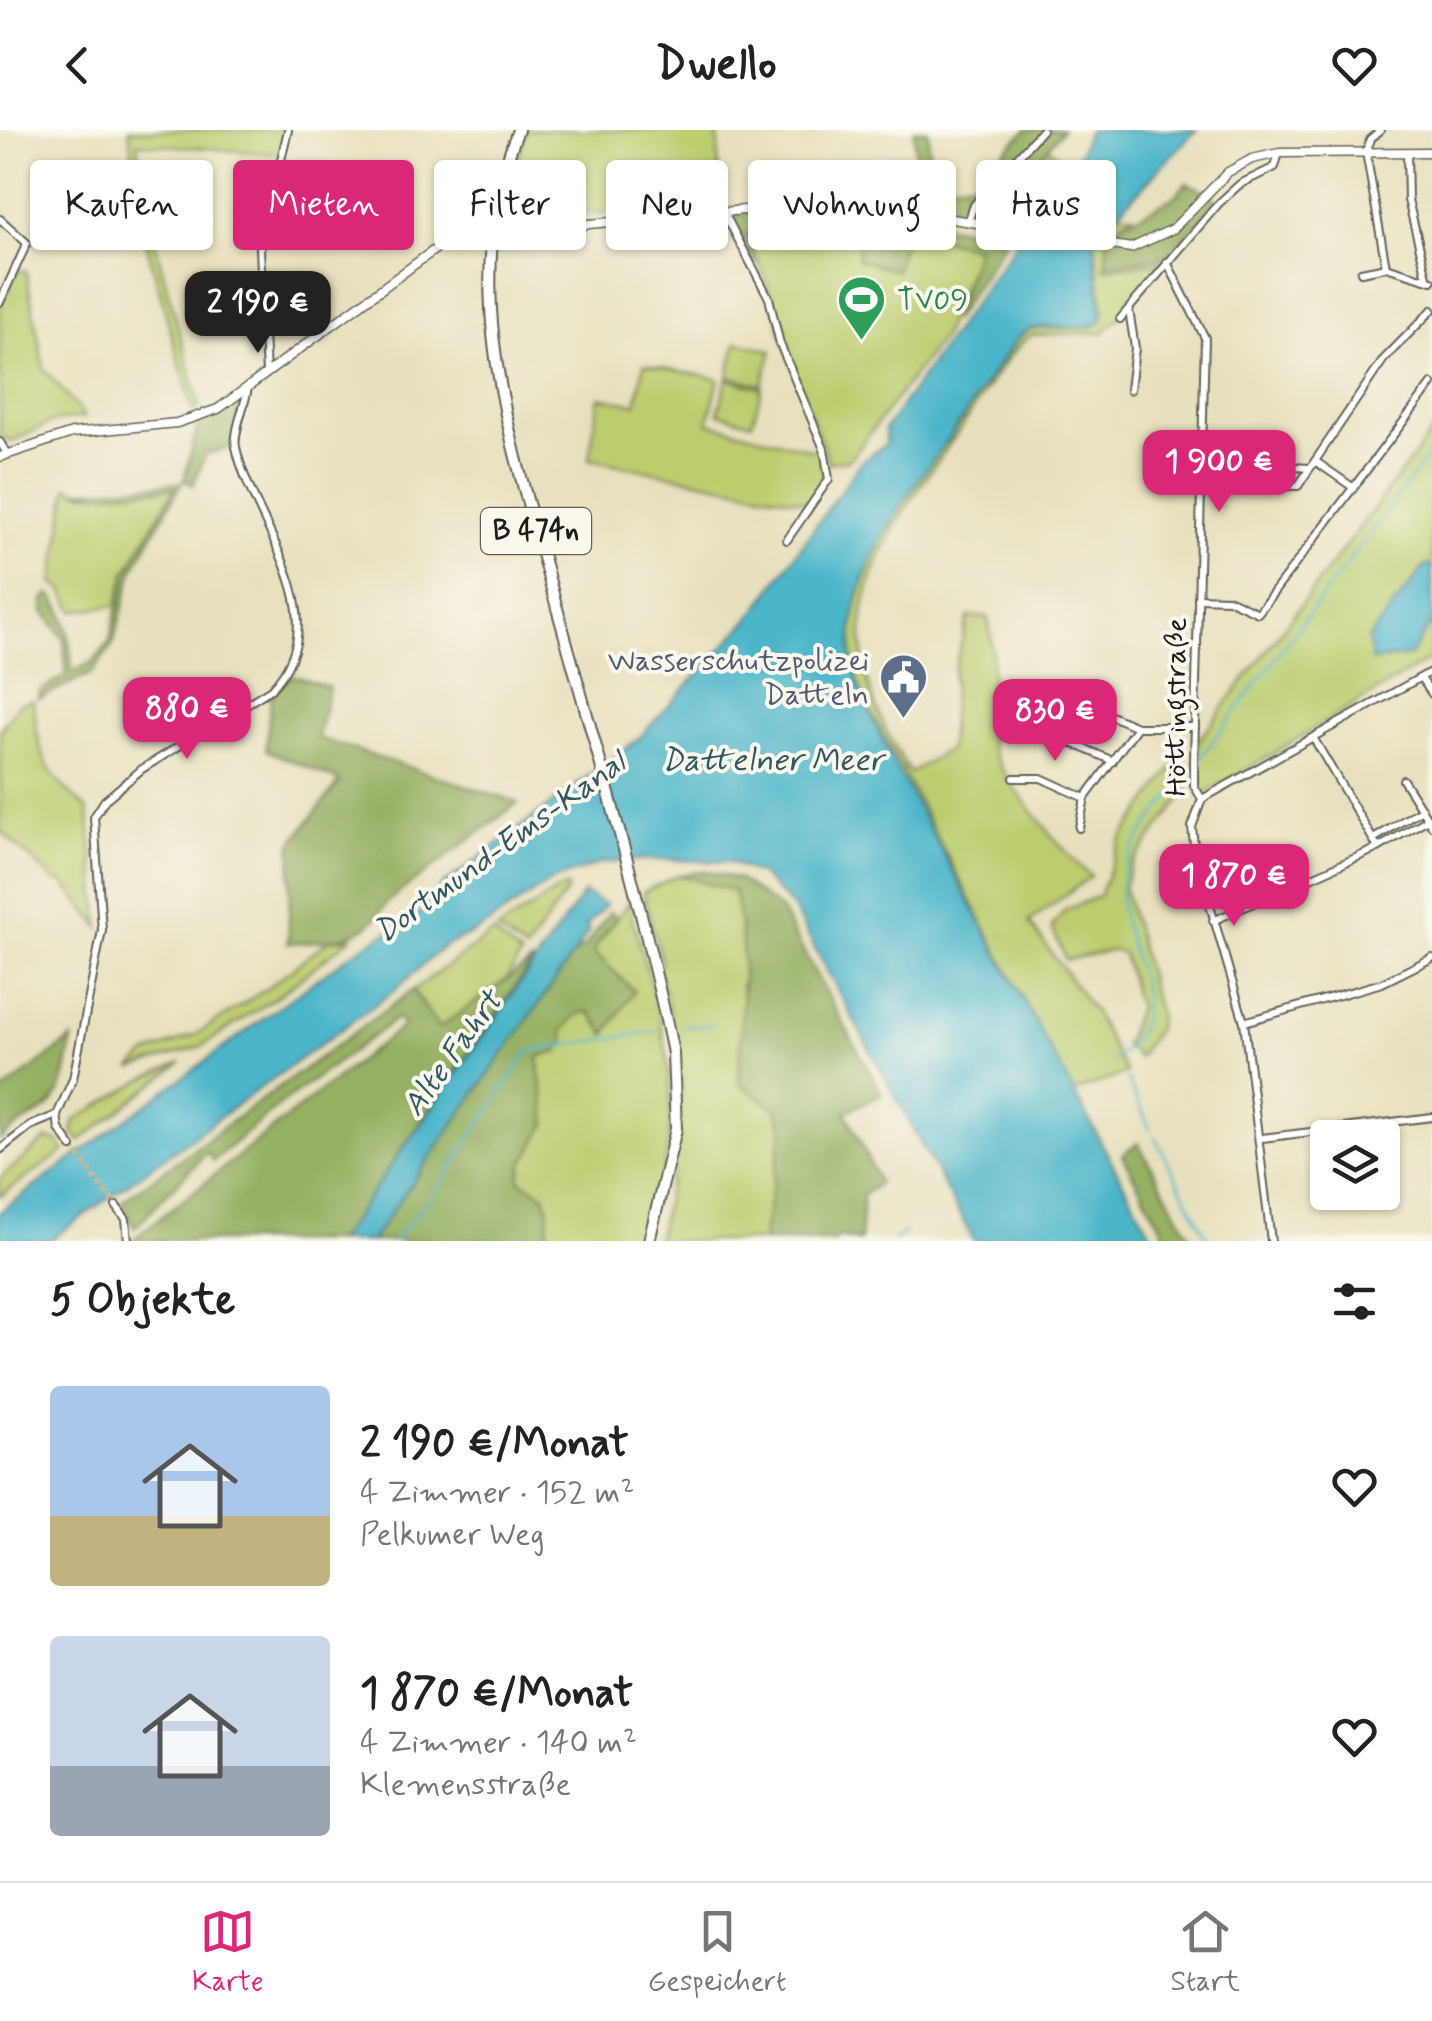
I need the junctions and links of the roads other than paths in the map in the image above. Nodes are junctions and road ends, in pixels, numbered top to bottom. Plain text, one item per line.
1 (288, 130) edge
2 (518, 130) edge
3 (1042, 130) edge
4 (1381, 130) edge
5 (1366, 152) junction
6 (1407, 152) junction
7 (1432, 152) edge
8 (1278, 154) junction
9 (509, 160) edge
10 (728, 208) edge
11 (0, 219) edge
12 (728, 221) edge
13 (968, 222) junction
14 (434, 250) edge
15 (492, 250) edge
16 (1164, 265) junction
17 (1386, 267) junction
18 (1361, 272) dead end
19 (1430, 279) edge
20 (0, 302) edge
21 (1129, 309) junction
22 (1432, 310) edge
23 (1120, 319) dead end
24 (266, 374) junction
25 (1432, 384) edge
26 (248, 387) junction
27 (1130, 390) dead end
28 (0, 442) edge
29 (3, 456) edge
30 (1312, 465) junction
31 (1201, 486) junction
32 (1351, 486) junction
33 (1260, 488) junction
34 (788, 540) dead end
35 (1198, 598) junction
36 (1432, 671) edge
37 (1422, 678) junction
38 (1028, 688) dead end
39 (1432, 694) edge
40 (1195, 727) junction
41 (1136, 728) junction
42 (1026, 731) dead end
43 (1314, 739) junction
44 (1113, 762) junction
45 (1014, 778) dead end
46 (1403, 780) dead end
47 (1086, 798) junction
48 (1202, 799) junction
49 (1422, 809) junction
50 (1430, 823) edge
51 (1079, 828) dead end
52 (1374, 838) junction
53 (1378, 848) junction
54 (1213, 921) junction
55 (1432, 958) edge
56 (1244, 1022) junction
57 (57, 1116) junction
58 (1432, 1117) edge
59 (1262, 1138) junction
60 (72, 1147) tunnel mouth
61 (0, 1150) edge
62 (116, 1206) tunnel mouth
63 (128, 1241) edge
64 (649, 1241) edge
65 (1271, 1241) edge

1 - 24 street
2 - 9 main road, B 474n
3 - 13 street
4 - 5 street
5 - 6 street
5 - 8 street
5 - 17 street
6 - 7 street
6 - 19 street
8 - 13 street
8 - 16 street
10 - 13 street
11 - 20 street
12 - 34 street
14 - 24 street
15 - 64 main road, B 474n
16 - 21 street
16 - 31 street, Höttingstraße
17 - 18 street
17 - 19 street
21 - 23 street
21 - 27 street
22 - 30 street
24 - 26 street
25 - 32 street
26 - 29 street
26 - 57 street
28 - 29 street
30 - 32 street
30 - 33 street
30 - 33 street
31 - 33 street
31 - 35 street, Höttingstraße
32 - 35 street
35 - 40 street, Höttingstraße
36 - 37 street
37 - 39 street
37 - 43 street
38 - 41 street
40 - 41 street
40 - 48 street, Höttingstraße
41 - 44 street
42 - 44 street
43 - 48 street
43 - 52 street
44 - 47 street
45 - 47 street
46 - 49 street
47 - 51 street
48 - 54 street, Höttingstraße
49 - 50 street
49 - 52 street
50 - 53 street
52 - 53 street
53 - 54 street
54 - 56 street, Höttingstraße
55 - 56 street
56 - 59 street, Höttingstraße
57 - 60 street
57 - 61 street
58 - 59 street
59 - 65 street, Höttingstraße
62 - 63 street

